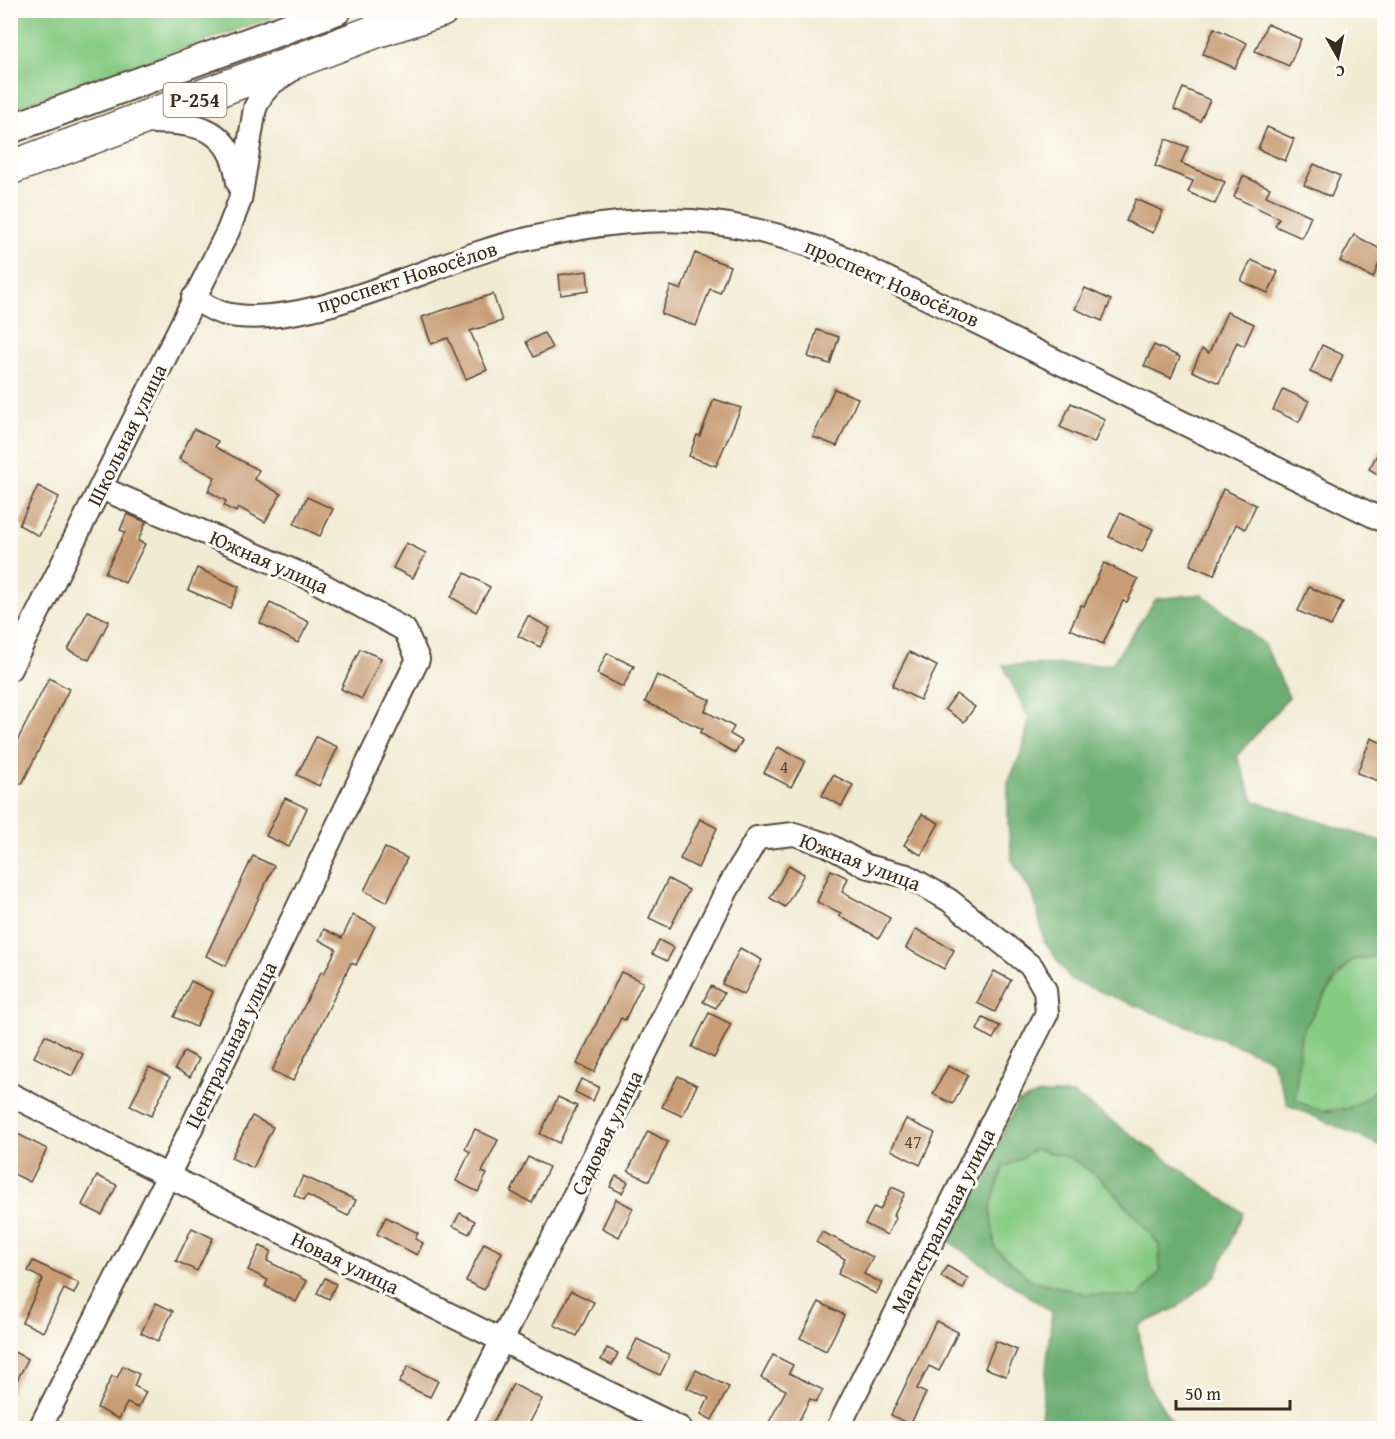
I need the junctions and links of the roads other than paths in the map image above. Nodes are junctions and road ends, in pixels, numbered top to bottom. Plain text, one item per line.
1 (337, 10) edge
2 (432, 10) edge
3 (442, 10) edge
4 (379, 30) junction
5 (314, 54) junction
6 (138, 122) junction
7 (10, 129) edge
8 (10, 168) edge
9 (240, 200) junction
10 (193, 298) junction
11 (101, 488) junction
12 (1384, 521) edge
13 (418, 659) joint
14 (10, 669) edge
15 (757, 838) joint
16 (1047, 1013) joint
17 (10, 1094) edge
18 (168, 1176) junction
19 (503, 1341) junction
20 (40, 1428) edge
21 (458, 1428) edge
22 (680, 1428) edge
23 (838, 1428) edge

1 - 7 main road
2 - 4 main road
3 - 4 highway, Р-254
4 - 5 highway, Р-254
5 - 6 highway, Р-254
5 - 9 street
6 - 8 highway, Р-254
6 - 9 street
9 - 10 street, Школьная улица
10 - 11 street, Школьная улица
10 - 12 street, проспект Новосёлов
11 - 13 street, Южная улица
11 - 14 street, Школьная улица
13 - 18 street, Центральная улица
15 - 16 street, Южная улица
15 - 19 street, Садовая улица
16 - 23 street, Магистральная улица
17 - 18 street, Новая улица
18 - 19 street, Новая улица
18 - 20 street, Центральная улица
19 - 21 street, Садовая улица
19 - 22 street, Новая улица

